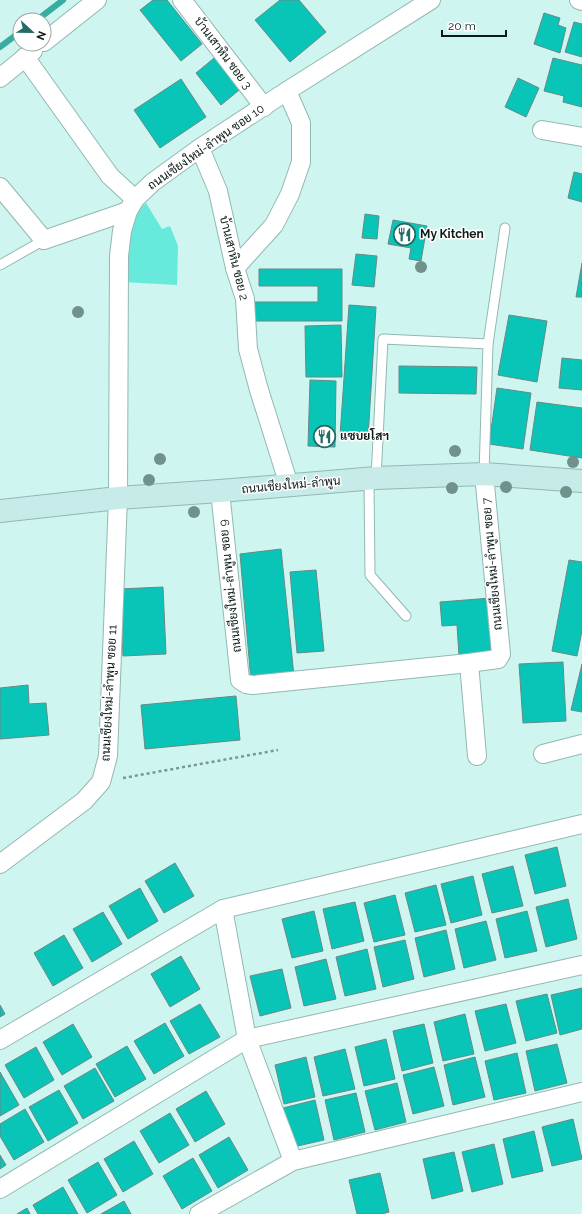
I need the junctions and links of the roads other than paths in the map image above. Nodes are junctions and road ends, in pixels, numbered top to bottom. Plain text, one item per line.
1 (97, 0) edge
2 (182, 0) edge
3 (431, 0) edge
4 (52, 36) edge
5 (32, 52) edge
6 (25, 57) junction
7 (0, 78) edge
8 (287, 91) junction
9 (264, 107) junction
10 (542, 130) dead end
11 (582, 138) edge
12 (200, 148) junction
13 (0, 187) edge
14 (131, 205) junction
15 (505, 228) dead end
16 (44, 240) junction
17 (0, 265) edge
18 (235, 268) junction
19 (488, 344) junction
20 (484, 474) junction
21 (372, 479) junction
22 (582, 481) edge
23 (289, 485) junction
24 (220, 491) junction
25 (118, 498) junction
26 (0, 511) edge
27 (406, 616) dead end
28 (470, 664) junction
29 (582, 744) edge
30 (543, 754) dead end
31 (476, 756) dead end
32 (582, 824) edge
33 (0, 864) edge
34 (223, 909) junction
35 (582, 965) edge
36 (248, 1039) junction
37 (0, 1040) edge
38 (582, 1092) edge
39 (293, 1161) junction
40 (0, 1189) edge
41 (199, 1214) edge

1 - 4 street
2 - 9 street, บ้านเสาหิน ซอย 3
3 - 8 street, ถนนเชียงใหม่-ลำพูน ซอย 10
5 - 6 street
6 - 7 street
6 - 14 street
8 - 9 street, ถนนเชียงใหม่-ลำพูน ซอย 10
8 - 18 street
9 - 12 street, ถนนเชียงใหม่-ลำพูน ซอย 10
10 - 11 street
12 - 14 street, ถนนเชียงใหม่-ลำพูน ซอย 10
12 - 18 street, บ้านเสาหิน ซอย 2
13 - 16 street
14 - 16 street
14 - 25 street, ถนนเชียงใหม่-ลำพูน ซอย 10
15 - 19 lane
16 - 17 lane
18 - 23 street, บ้านเสาหิน ซอย 2
19 - 20 lane
19 - 21 lane
20 - 21 main road, ถนนเชียงใหม่-ลำพูน
20 - 22 main road, ถนนเชียงใหม่-ลำพูน
20 - 28 street, ถนนเชียงใหม่-ลำพูน ซอย 7
21 - 23 main road, ถนนเชียงใหม่-ลำพูน
21 - 27 lane
23 - 24 main road, ถนนเชียงใหม่-ลำพูน
24 - 25 main road, ถนนเชียงใหม่-ลำพูน
24 - 28 street, ถนนเชียงใหม่-ลำพูน ซอย 9
25 - 26 main road, ถนนเชียงใหม่-ลำพูน
25 - 33 street, ถนนเชียงใหม่-ลำพูน ซอย 11
28 - 31 street
29 - 30 street
32 - 34 street
34 - 36 street
34 - 37 street
35 - 36 street
36 - 39 street
36 - 40 street
38 - 39 street
39 - 41 street

